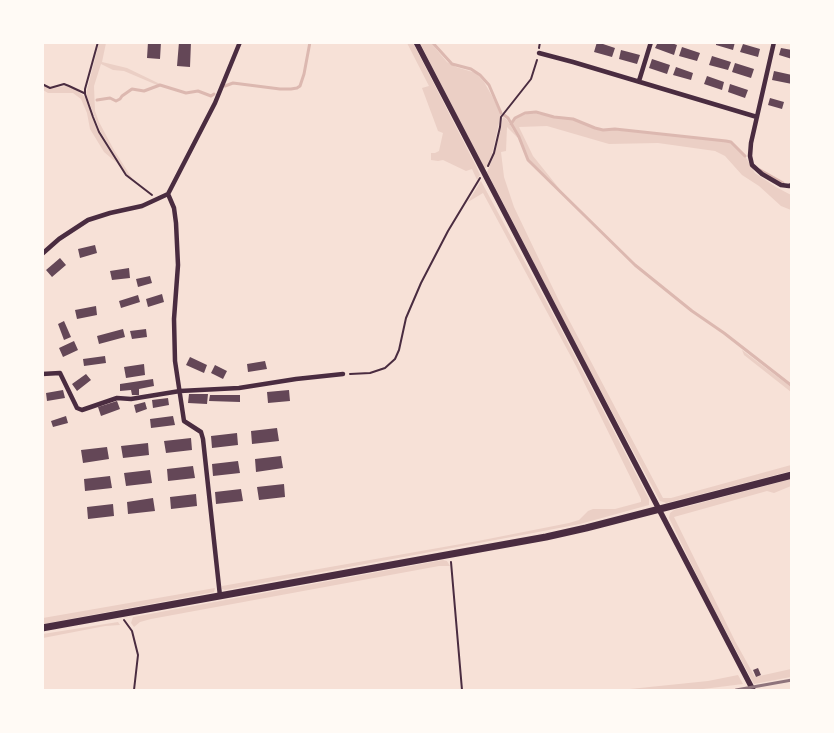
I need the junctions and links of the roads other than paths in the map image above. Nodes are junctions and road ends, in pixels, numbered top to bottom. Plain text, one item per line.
1 (240, 42) edge
2 (416, 42) edge
3 (651, 42) edge
4 (774, 42) edge
5 (539, 53) road end
6 (639, 81) junction
7 (757, 117) junction
8 (792, 184) edge
9 (168, 194) junction
10 (42, 254) edge
11 (42, 374) edge
12 (342, 374) road end
13 (180, 391) junction
14 (792, 475) edge
15 (658, 508) junction
16 (220, 596) junction
17 (42, 628) edge
18 (752, 690) edge

1 - 9 street
2 - 15 main road
3 - 6 street
4 - 7 street
5 - 6 street
6 - 7 street
7 - 8 street
9 - 10 street
9 - 13 street
11 - 13 street
12 - 13 street
13 - 16 street
14 - 15 main road
15 - 16 main road
15 - 18 main road
16 - 17 main road

